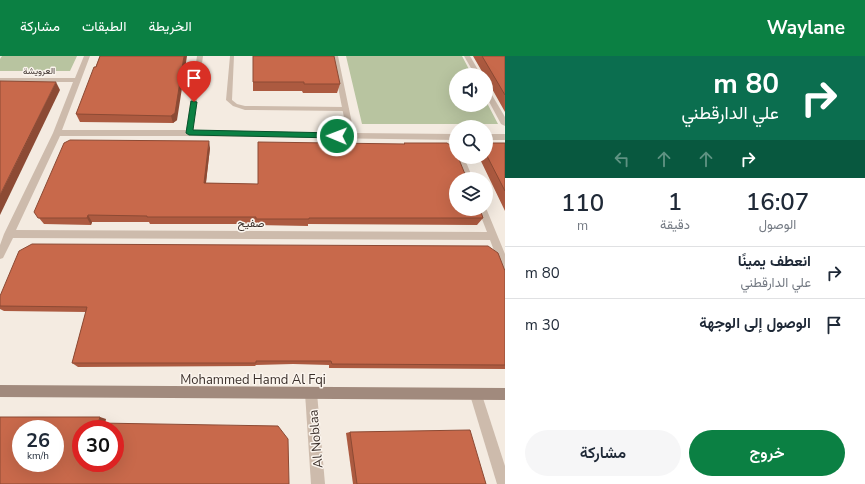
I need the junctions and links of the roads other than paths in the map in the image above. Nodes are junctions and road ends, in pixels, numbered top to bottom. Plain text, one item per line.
1 (87, 56) edge
2 (200, 56) edge
3 (232, 56) edge
4 (335, 56) edge
5 (467, 56) edge
6 (474, 68) edge
7 (0, 80) edge
8 (77, 80) junction
9 (493, 103) edge
10 (346, 109) junction
11 (505, 124) edge
12 (56, 133) junction
13 (189, 133) junction
14 (351, 136) junction
15 (505, 136) edge
16 (449, 137) edge
17 (493, 137) edge
18 (485, 216) edge
19 (9, 234) junction
20 (492, 236) junction
21 (0, 255) edge
22 (505, 266) edge
23 (0, 391) edge
24 (311, 393) junction
25 (505, 394) edge
26 (476, 395) junction
27 (318, 484) edge
28 (504, 484) edge

1 - 8 street
2 - 13 street
3 - 10 lane
4 - 10 street
5 - 6 street
7 - 8 street, العرويشة
8 - 12 street
9 - 11 street
10 - 14 street
12 - 13 street
12 - 19 street
13 - 14 street
14 - 16 street
15 - 17 street
18 - 20 street
19 - 20 street, صفيح
19 - 21 street
20 - 22 street
23 - 24 street, Mohammed Hamd Al Fqi
24 - 26 street, Mohammed Hamd Al Fqi
24 - 27 street, Al Noblaa
25 - 26 street, Mohammed Hamd Al Fqi
26 - 28 street

